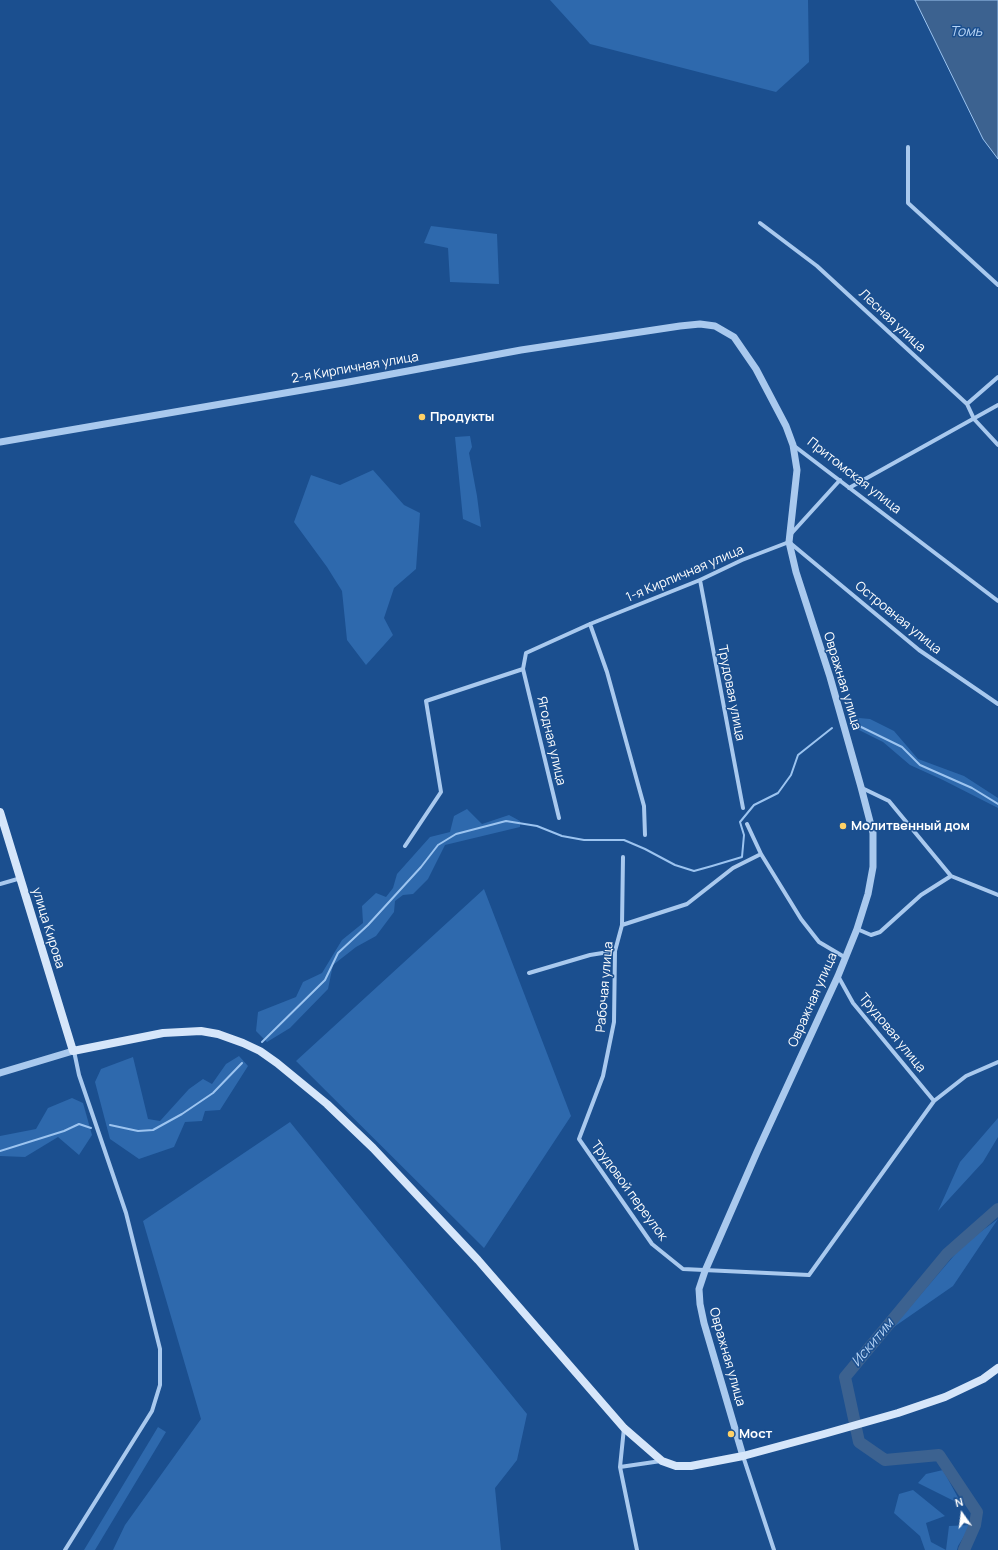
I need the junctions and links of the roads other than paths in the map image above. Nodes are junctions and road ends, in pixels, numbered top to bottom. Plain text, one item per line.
1 (908, 147) dead end
2 (760, 223) dead end
3 (998, 285) edge
4 (715, 326) joint
5 (998, 377) edge
6 (967, 404) junction
7 (998, 405) edge
8 (974, 419) junction
9 (0, 442) edge
10 (793, 445) junction
11 (998, 445) edge
12 (840, 480) junction
13 (849, 488) junction
14 (789, 539) junction
15 (700, 580) junction
16 (998, 601) edge
17 (590, 624) junction
18 (523, 669) junction
19 (998, 704) edge
20 (861, 787) junction
21 (743, 808) dead end
22 (0, 812) edge
23 (559, 818) dead end
24 (747, 824) dead end
25 (645, 835) dead end
26 (404, 846) dead end
27 (761, 854) junction
28 (623, 857) dead end
29 (951, 876) junction
30 (21, 878) junction
31 (0, 884) edge
32 (998, 895) edge
33 (622, 926) junction
34 (857, 929) junction
35 (615, 951) junction
36 (846, 958) junction
37 (529, 973) dead end
38 (838, 976) junction
39 (74, 1051) junction
40 (998, 1062) edge
41 (0, 1073) edge
42 (934, 1101) junction
43 (579, 1139) joint
44 (706, 1271) junction
45 (998, 1368) edge
46 (624, 1428) junction
47 (743, 1456) junction
48 (662, 1461) junction
49 (620, 1467) junction
50 (65, 1550) edge
51 (637, 1550) edge
52 (774, 1550) edge

1 - 3 street
2 - 6 street, Лесная улица
4 - 9 street, 2-я Кирпичная улица
4 - 10 street, Притомская улица
5 - 6 street
6 - 8 street, Лесная улица
7 - 8 street
8 - 11 street, Лесная улица
8 - 13 street
10 - 12 street, Притомская улица
10 - 14 street, Овражная улица
12 - 13 street, Притомская улица
12 - 14 street, 1-я Кирпичная улица
13 - 16 street, Притомская улица
14 - 15 street, 1-я Кирпичная улица
14 - 19 street, Островная улица
14 - 20 street, Овражная улица
15 - 17 street, 1-я Кирпичная улица
15 - 21 street, Трудовая улица
17 - 18 street, 1-я Кирпичная улица
17 - 25 street
18 - 23 street, Ягодная улица
18 - 26 street
20 - 29 street
20 - 34 street, Овражная улица
22 - 30 main road, улица Кирова
24 - 27 street
27 - 33 street
27 - 36 street
28 - 33 street, Рабочая улица
29 - 32 street
29 - 34 street
30 - 31 street
30 - 39 main road, улица Кирова
33 - 35 street, Рабочая улица
34 - 36 street, Овражная улица
35 - 37 street
35 - 43 street, Рабочая улица
36 - 38 street, Овражная улица
38 - 42 street, Трудовая улица
38 - 44 street, Овражная улица
39 - 41 street
39 - 46 main road
39 - 50 street
40 - 42 street
42 - 44 street, Трудовой переулок
43 - 44 street, Трудовой переулок
44 - 47 street, Овражная улица
45 - 47 main road
46 - 48 main road
46 - 49 street
47 - 48 main road
47 - 52 street, Овражная улица
48 - 49 street
49 - 51 street

